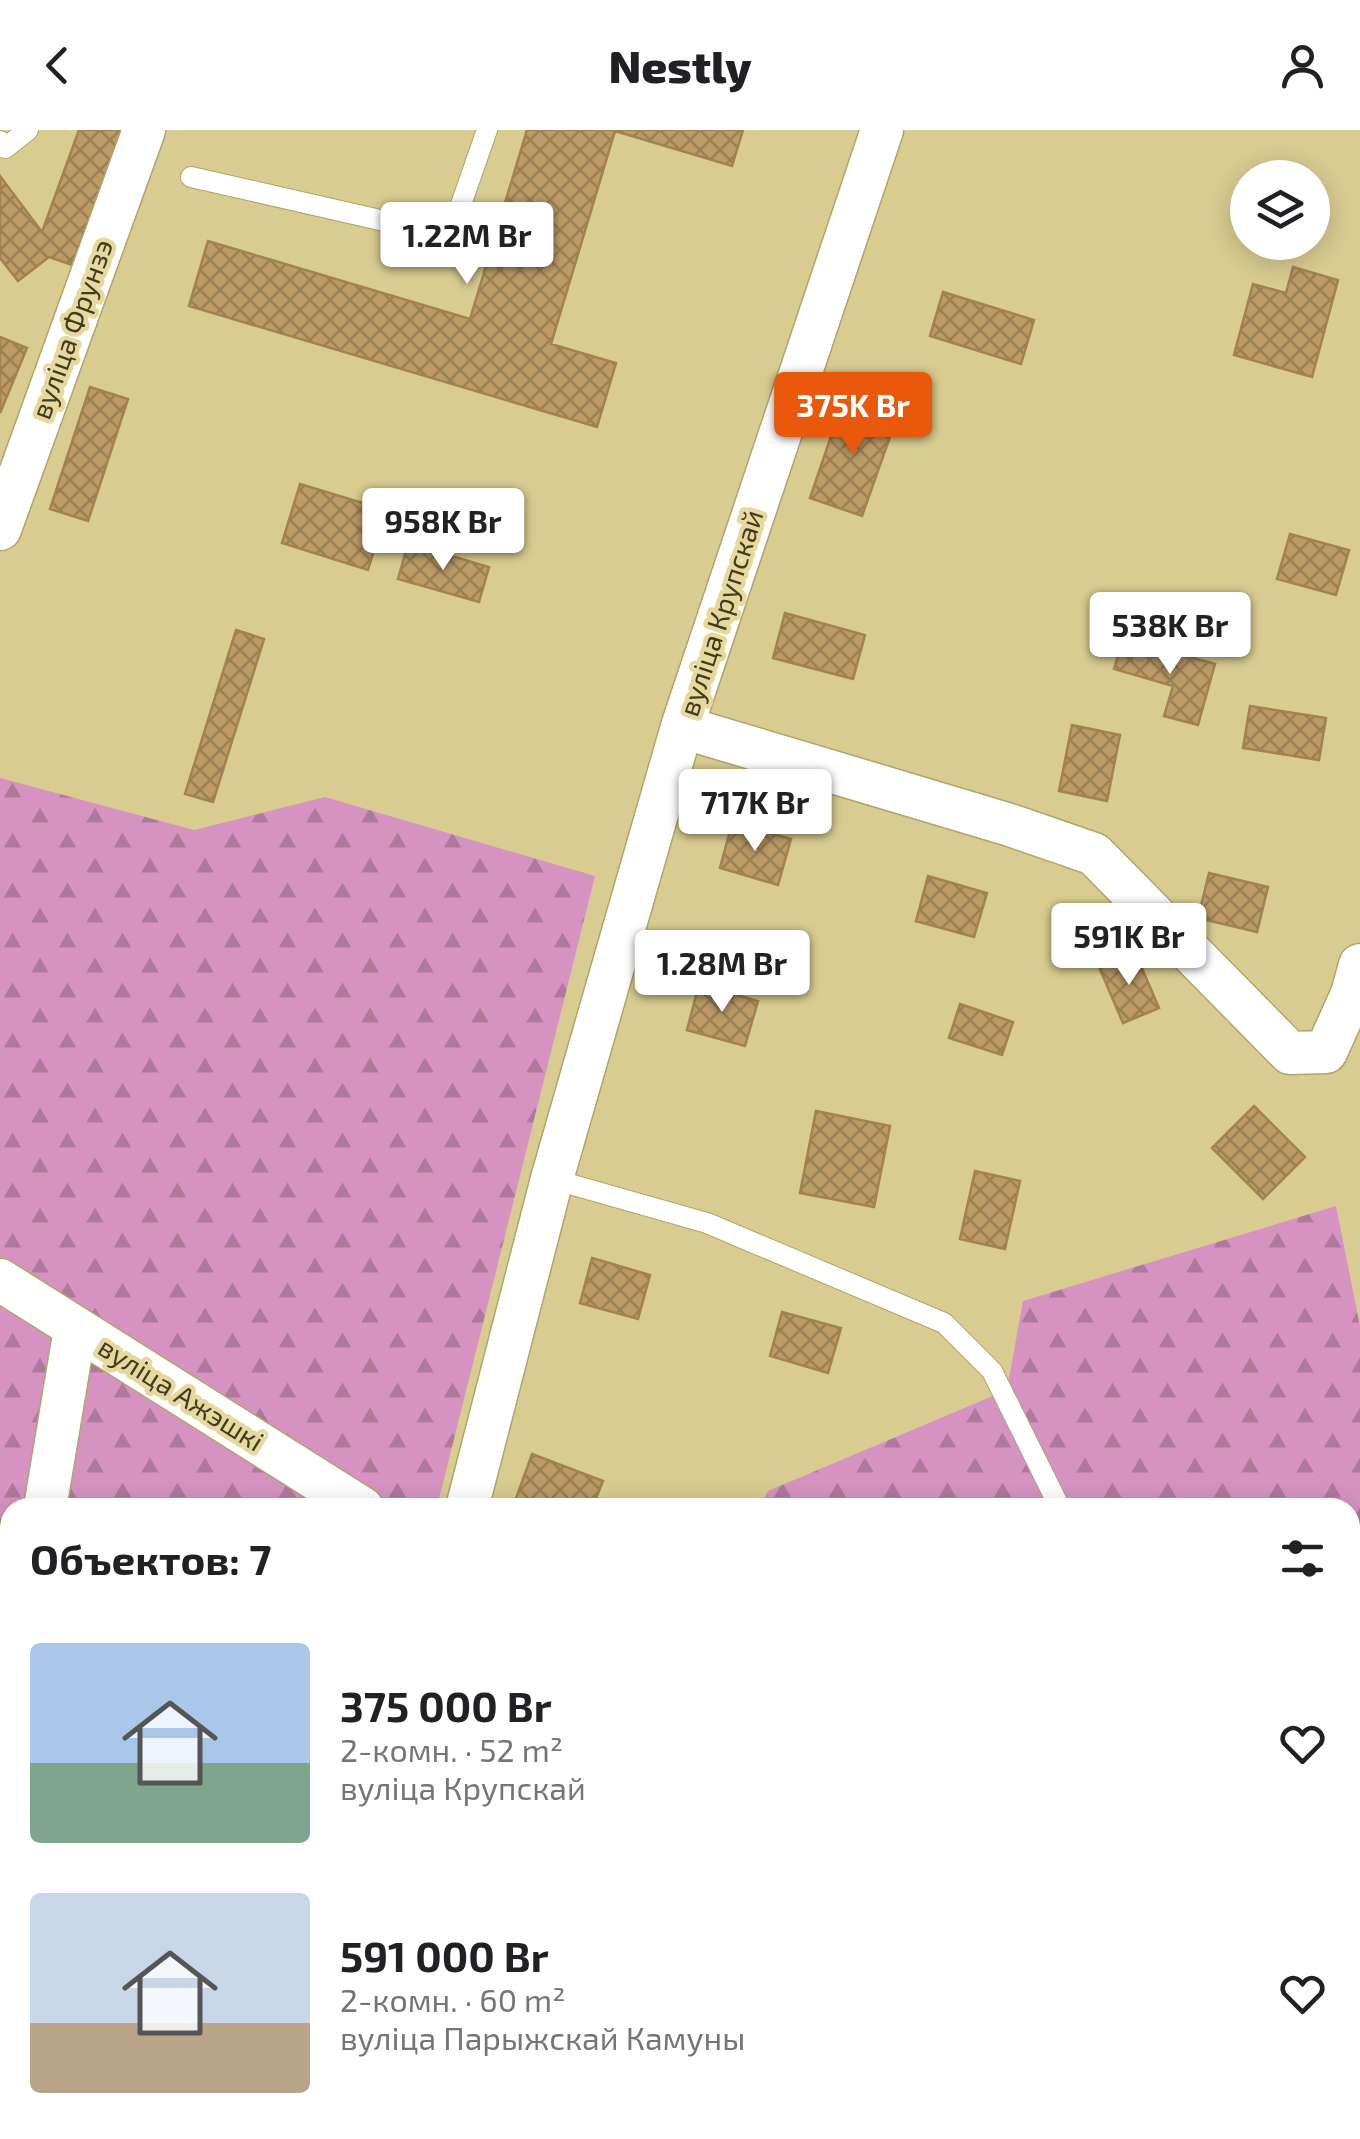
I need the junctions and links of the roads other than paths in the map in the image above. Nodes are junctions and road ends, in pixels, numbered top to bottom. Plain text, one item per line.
1 (28, 130) edge
2 (144, 130) edge
3 (487, 130) edge
4 (882, 130) edge
5 (0, 141) edge
6 (192, 177) dead end
7 (0, 529) edge
8 (682, 727) junction
9 (1360, 965) edge
10 (552, 1179) junction
11 (0, 1280) edge
12 (75, 1329) junction
13 (47, 1498) edge
14 (346, 1498) edge
15 (471, 1498) edge
16 (1055, 1498) edge

1 - 5 lane
2 - 7 street, вуліца Фрунзэ
3 - 6 lane
4 - 8 street, вуліца Крупскай
8 - 9 street
8 - 10 street, вуліца Крупскай
10 - 15 street, вуліца Крупскай
10 - 16 lane
11 - 12 street, вуліца Ажэшкі
12 - 13 street
12 - 14 street, вуліца Ажэшкі

